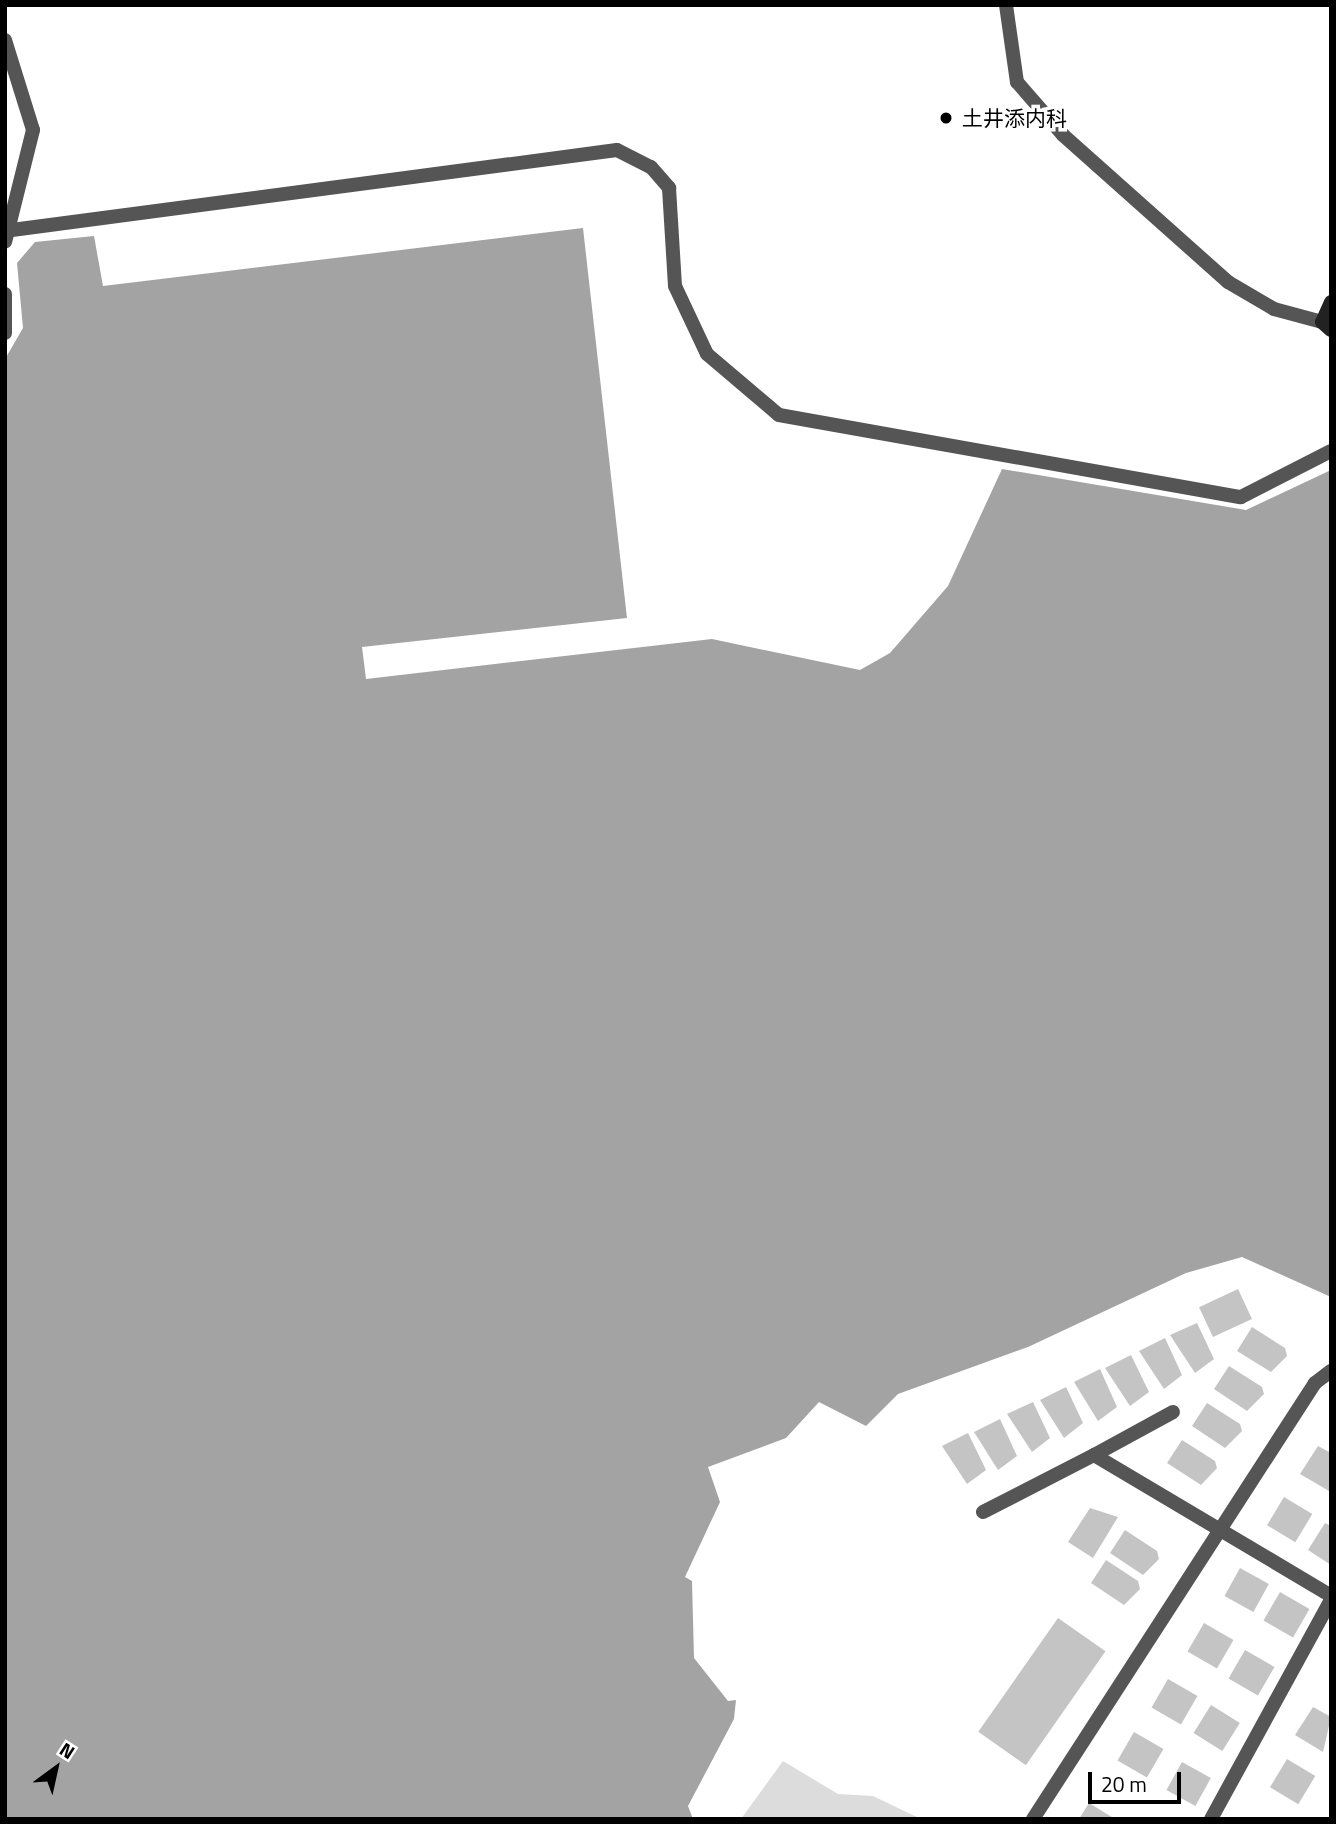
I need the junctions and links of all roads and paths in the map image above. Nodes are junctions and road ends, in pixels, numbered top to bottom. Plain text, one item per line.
1 (1006, 5) edge
2 (5, 40) edge
3 (9, 236) edge
4 (5, 294) edge
5 (1331, 302) edge
6 (1326, 326) edge
7 (5, 333) edge
8 (1331, 452) edge
9 (1331, 1371) edge
10 (1173, 1412) dead end
11 (1094, 1455) junction
12 (983, 1512) dead end
13 (1218, 1532) junction
14 (1331, 1598) edge
15 (1033, 1819) edge
16 (1211, 1819) edge

1 - 6 street
2 - 3 street
3 - 8 street
4 - 7 street
5 - 6 main road
9 - 13 street
10 - 11 street
11 - 12 street
11 - 13 street
13 - 14 street
13 - 15 street
14 - 16 street

